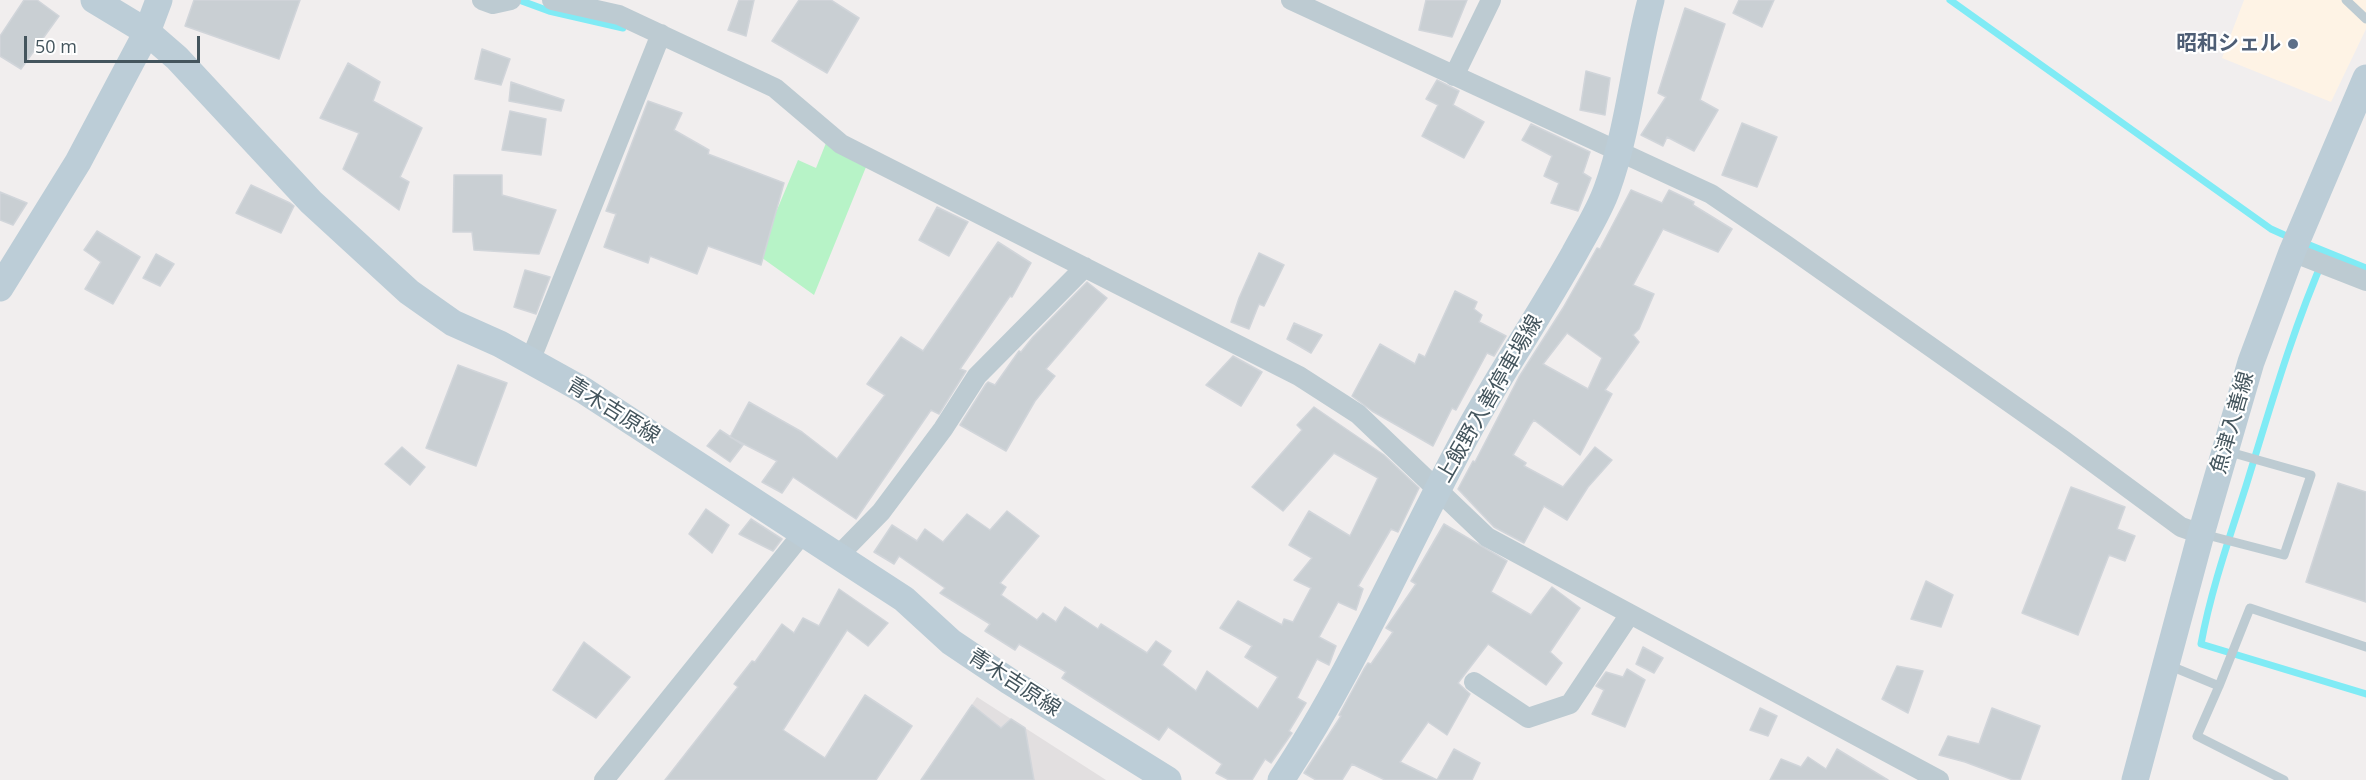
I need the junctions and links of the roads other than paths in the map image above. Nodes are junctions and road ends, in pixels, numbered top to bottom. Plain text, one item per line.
1 (94, 0) edge
2 (159, 0) edge
3 (482, 0) edge
4 (511, 0) edge
5 (552, 0) edge
6 (1292, 0) edge
7 (1491, 0) edge
8 (1651, 0) edge
9 (2346, 0) edge
10 (2366, 19) edge
11 (147, 32) junction
12 (661, 34) junction
13 (1454, 76) junction
14 (2366, 78) edge
15 (1619, 152) junction
16 (2292, 252) junction
17 (1085, 267) junction
18 (2366, 281) edge
19 (0, 288) edge
20 (530, 361) junction
21 (2225, 451) junction
22 (1438, 488) junction
23 (803, 533) junction
24 (2201, 534) junction
25 (838, 556) junction
26 (1630, 614) junction
27 (2366, 647) edge
28 (2166, 664) junction
29 (1474, 682) dead end
30 (2219, 686) junction
31 (603, 780) edge
32 (1168, 780) edge
33 (1281, 780) edge
34 (1939, 780) edge
35 (2135, 780) edge
36 (2284, 780) edge

1 - 11 main road, 青木吉原線
2 - 11 main road
3 - 4 street
5 - 12 street
6 - 13 street
7 - 13 street
8 - 15 main road, 上飯野入善停車場線
9 - 10 lane
11 - 19 main road
11 - 20 main road, 青木吉原線
12 - 17 street
12 - 20 street
13 - 15 street
14 - 16 main road, 魚津入善線
15 - 22 main road, 上飯野入善停車場線
15 - 24 street
16 - 18 street
16 - 21 main road, 魚津入善線
17 - 22 street
17 - 25 street
20 - 23 main road, 青木吉原線
21 - 24 main road, 魚津入善線
21 - 24 lane
22 - 26 street
22 - 33 main road, 上飯野入善停車場線
23 - 25 main road, 青木吉原線
23 - 31 street
24 - 28 main road, 魚津入善線
25 - 32 main road, 青木吉原線
26 - 29 street
26 - 34 street
27 - 30 lane
28 - 30 lane
28 - 35 main road, 魚津入善線
30 - 36 lane

